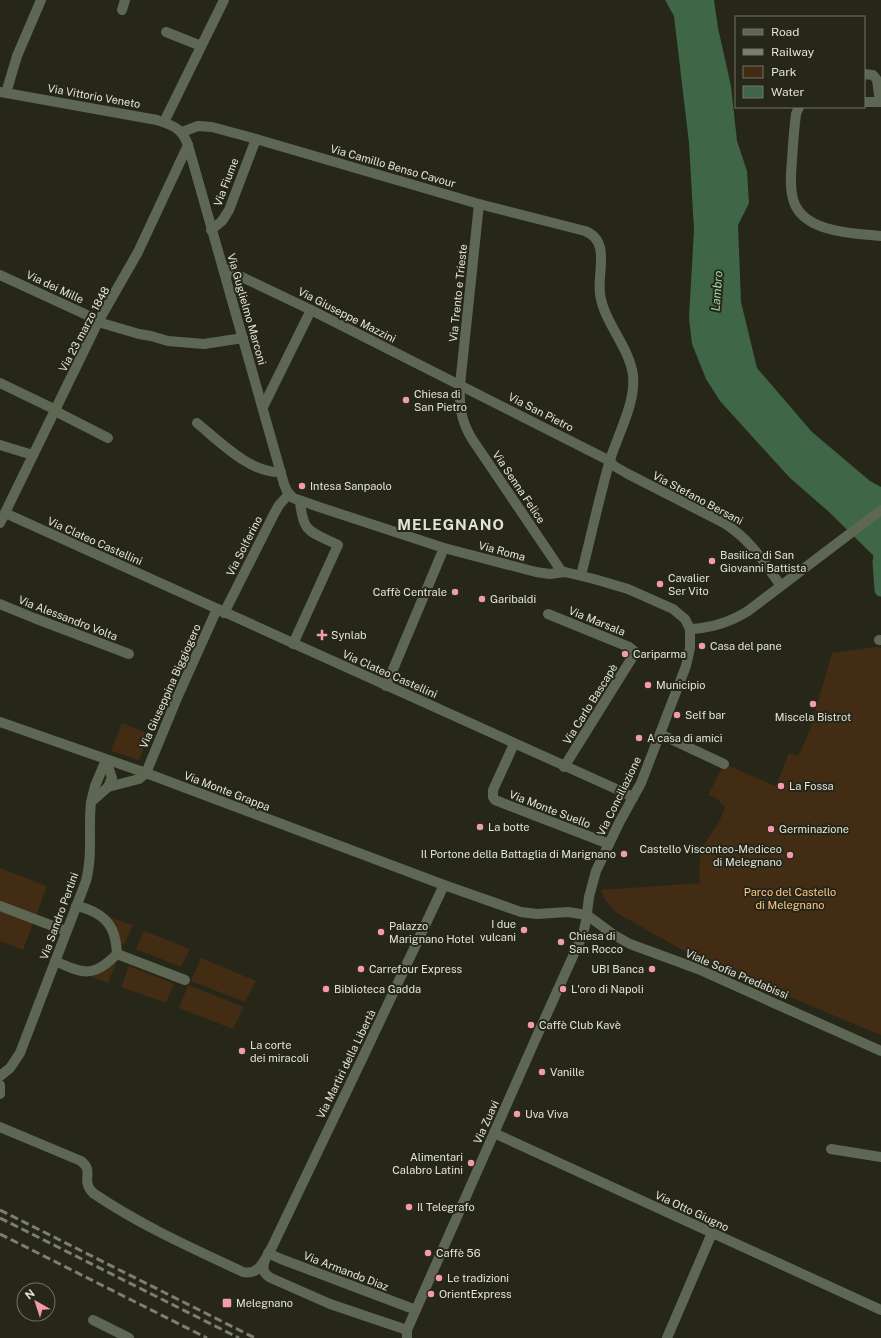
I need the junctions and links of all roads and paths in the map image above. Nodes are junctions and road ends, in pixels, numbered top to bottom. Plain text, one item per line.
1 (41, 0) edge
2 (125, 0) edge
3 (224, 0) edge
4 (122, 10) dead end
5 (166, 32) dead end
6 (201, 46) junction
7 (865, 74) edge
8 (3, 92) edge
9 (865, 102) edge
10 (880, 102) edge
11 (799, 108) edge
12 (164, 122) junction
13 (182, 132) junction
14 (256, 138) junction
15 (188, 145) junction
16 (479, 204) junction
17 (212, 230) junction
18 (881, 236) edge
19 (223, 268) junction
20 (0, 275) edge
21 (311, 310) junction
22 (98, 322) junction
23 (242, 338) junction
24 (0, 383) edge
25 (460, 386) junction
26 (263, 407) junction
27 (55, 410) junction
28 (461, 413) joint
29 (197, 423) dead end
30 (108, 438) dead end
31 (0, 445) edge
32 (33, 455) junction
33 (610, 461) junction
34 (281, 472) junction
35 (289, 494) junction
36 (300, 501) junction
37 (881, 510) edge
38 (5, 513) junction
39 (0, 523) edge
40 (444, 548) junction
41 (562, 572) junction
42 (581, 575) junction
43 (781, 586) junction
44 (0, 604) edge
45 (221, 611) junction
46 (548, 614) dead end
47 (690, 629) junction
48 (293, 644) junction
49 (635, 653) joint
50 (128, 654) dead end
51 (386, 686) junction
52 (0, 722) edge
53 (660, 734) junction
54 (514, 744) junction
55 (106, 760) junction
56 (724, 764) dead end
57 (564, 767) junction
58 (146, 773) junction
59 (108, 787) junction
60 (633, 798) junction
61 (91, 802) junction
62 (609, 844) junction
63 (444, 885) junction
64 (0, 906) edge
65 (76, 906) junction
66 (587, 915) junction
67 (66, 931) junction
68 (117, 954) junction
69 (55, 961) junction
70 (185, 980) dead end
71 (881, 1051) edge
72 (0, 1076) edge
73 (0, 1085) edge
74 (0, 1094) edge
75 (0, 1127) edge
76 (494, 1133) junction
77 (830, 1149) dead end
78 (881, 1157) edge
79 (712, 1233) junction
80 (268, 1253) junction
81 (416, 1310) junction
82 (881, 1310) edge
83 (93, 1320) dead end
84 (407, 1334) edge
85 (129, 1338) edge
86 (667, 1338) edge

1 - 8 street
2 - 4 street
3 - 6 street
5 - 6 street
6 - 12 street
7 - 10 street
8 - 12 street, Via Vittorio Veneto
9 - 10 street
11 - 18 street
12 - 13 street, Via Vittorio Veneto
13 - 14 street, Via Camillo Benso Cavour
13 - 15 street, Via Guglielmo Marconi
14 - 16 street, Via Camillo Benso Cavour
14 - 17 street, Via Fiume
15 - 17 street, Via Guglielmo Marconi
15 - 22 street, Via 23 marzo 1848
16 - 25 street, Via Trento e Trieste
16 - 33 street, Via Camillo Benso Cavour
17 - 19 street, Via Guglielmo Marconi
19 - 21 street, Via Giuseppe Mazzini
19 - 23 street, Via Guglielmo Marconi
20 - 22 street, Via dei Mille
21 - 25 street, Via Giuseppe Mazzini
21 - 26 street
22 - 23 street, Via dei Mille
22 - 27 street, Via 23 marzo 1848
23 - 26 street, Via Guglielmo Marconi
24 - 27 street
25 - 28 street, Via Trento e Trieste
25 - 33 street, Via San Pietro
26 - 34 street, Via Guglielmo Marconi
27 - 30 street
27 - 32 street, Via 23 marzo 1848
28 - 41 street, Via Senna Felice
29 - 34 street
31 - 32 street
32 - 38 street, Via 23 marzo 1848
33 - 42 street
33 - 43 street, Via Stefano Bersani
34 - 35 street, Via Guglielmo Marconi
35 - 36 street, Via Roma
35 - 45 street, Via Solferino
36 - 40 street, Via Roma
36 - 48 street
37 - 43 street
38 - 39 street, Via 23 marzo 1848
38 - 45 street, Via Clateo Castellini
40 - 41 street, Via Roma
40 - 51 street
41 - 42 street, Via Roma
42 - 47 street, Via Roma
43 - 47 street
44 - 50 street, Via Alessandro Volta
45 - 48 street, Via Clateo Castellini
45 - 58 street, Via Giuseppina Biggiogero
46 - 49 street, Via Marsala
47 - 53 street, Via Conciliazione
48 - 51 street, Via Clateo Castellini
49 - 57 street, Via Carlo Bascapè
51 - 54 street, Via Clateo Castellini
52 - 55 street, Via Monte Grappa
53 - 56 street
53 - 60 street, Via Conciliazione
54 - 57 street, Via Clateo Castellini
54 - 62 street, Via Monte Suello
55 - 58 street, Via Monte Grappa
55 - 59 street
55 - 61 street, Via Sandro Pertini
57 - 60 street, Via Clateo Castellini
58 - 59 street
58 - 63 street, Via Monte Grappa
59 - 61 street
60 - 62 street, Via Conciliazione
61 - 65 street, Via Sandro Pertini
62 - 66 street, Via Conciliazione
63 - 66 street, Via Monte Grappa
63 - 80 street, Via Martiri della Libertà
64 - 67 street
65 - 67 street, Via Sandro Pertini
65 - 68 street
66 - 71 street, Viale Sofia Predabissi
66 - 76 street, Via Zuavi
67 - 69 street, Via Sandro Pertini
68 - 69 street
68 - 70 street
69 - 72 street, Via Sandro Pertini
73 - 74 street
75 - 80 street
76 - 79 street, Via Otto Giugno
76 - 81 street, Via Zuavi
77 - 78 street
79 - 82 street, Via Otto Giugno
79 - 86 street
80 - 81 street, Via Armando Diaz
80 - 84 street
81 - 84 street, Via Zuavi
83 - 85 street

